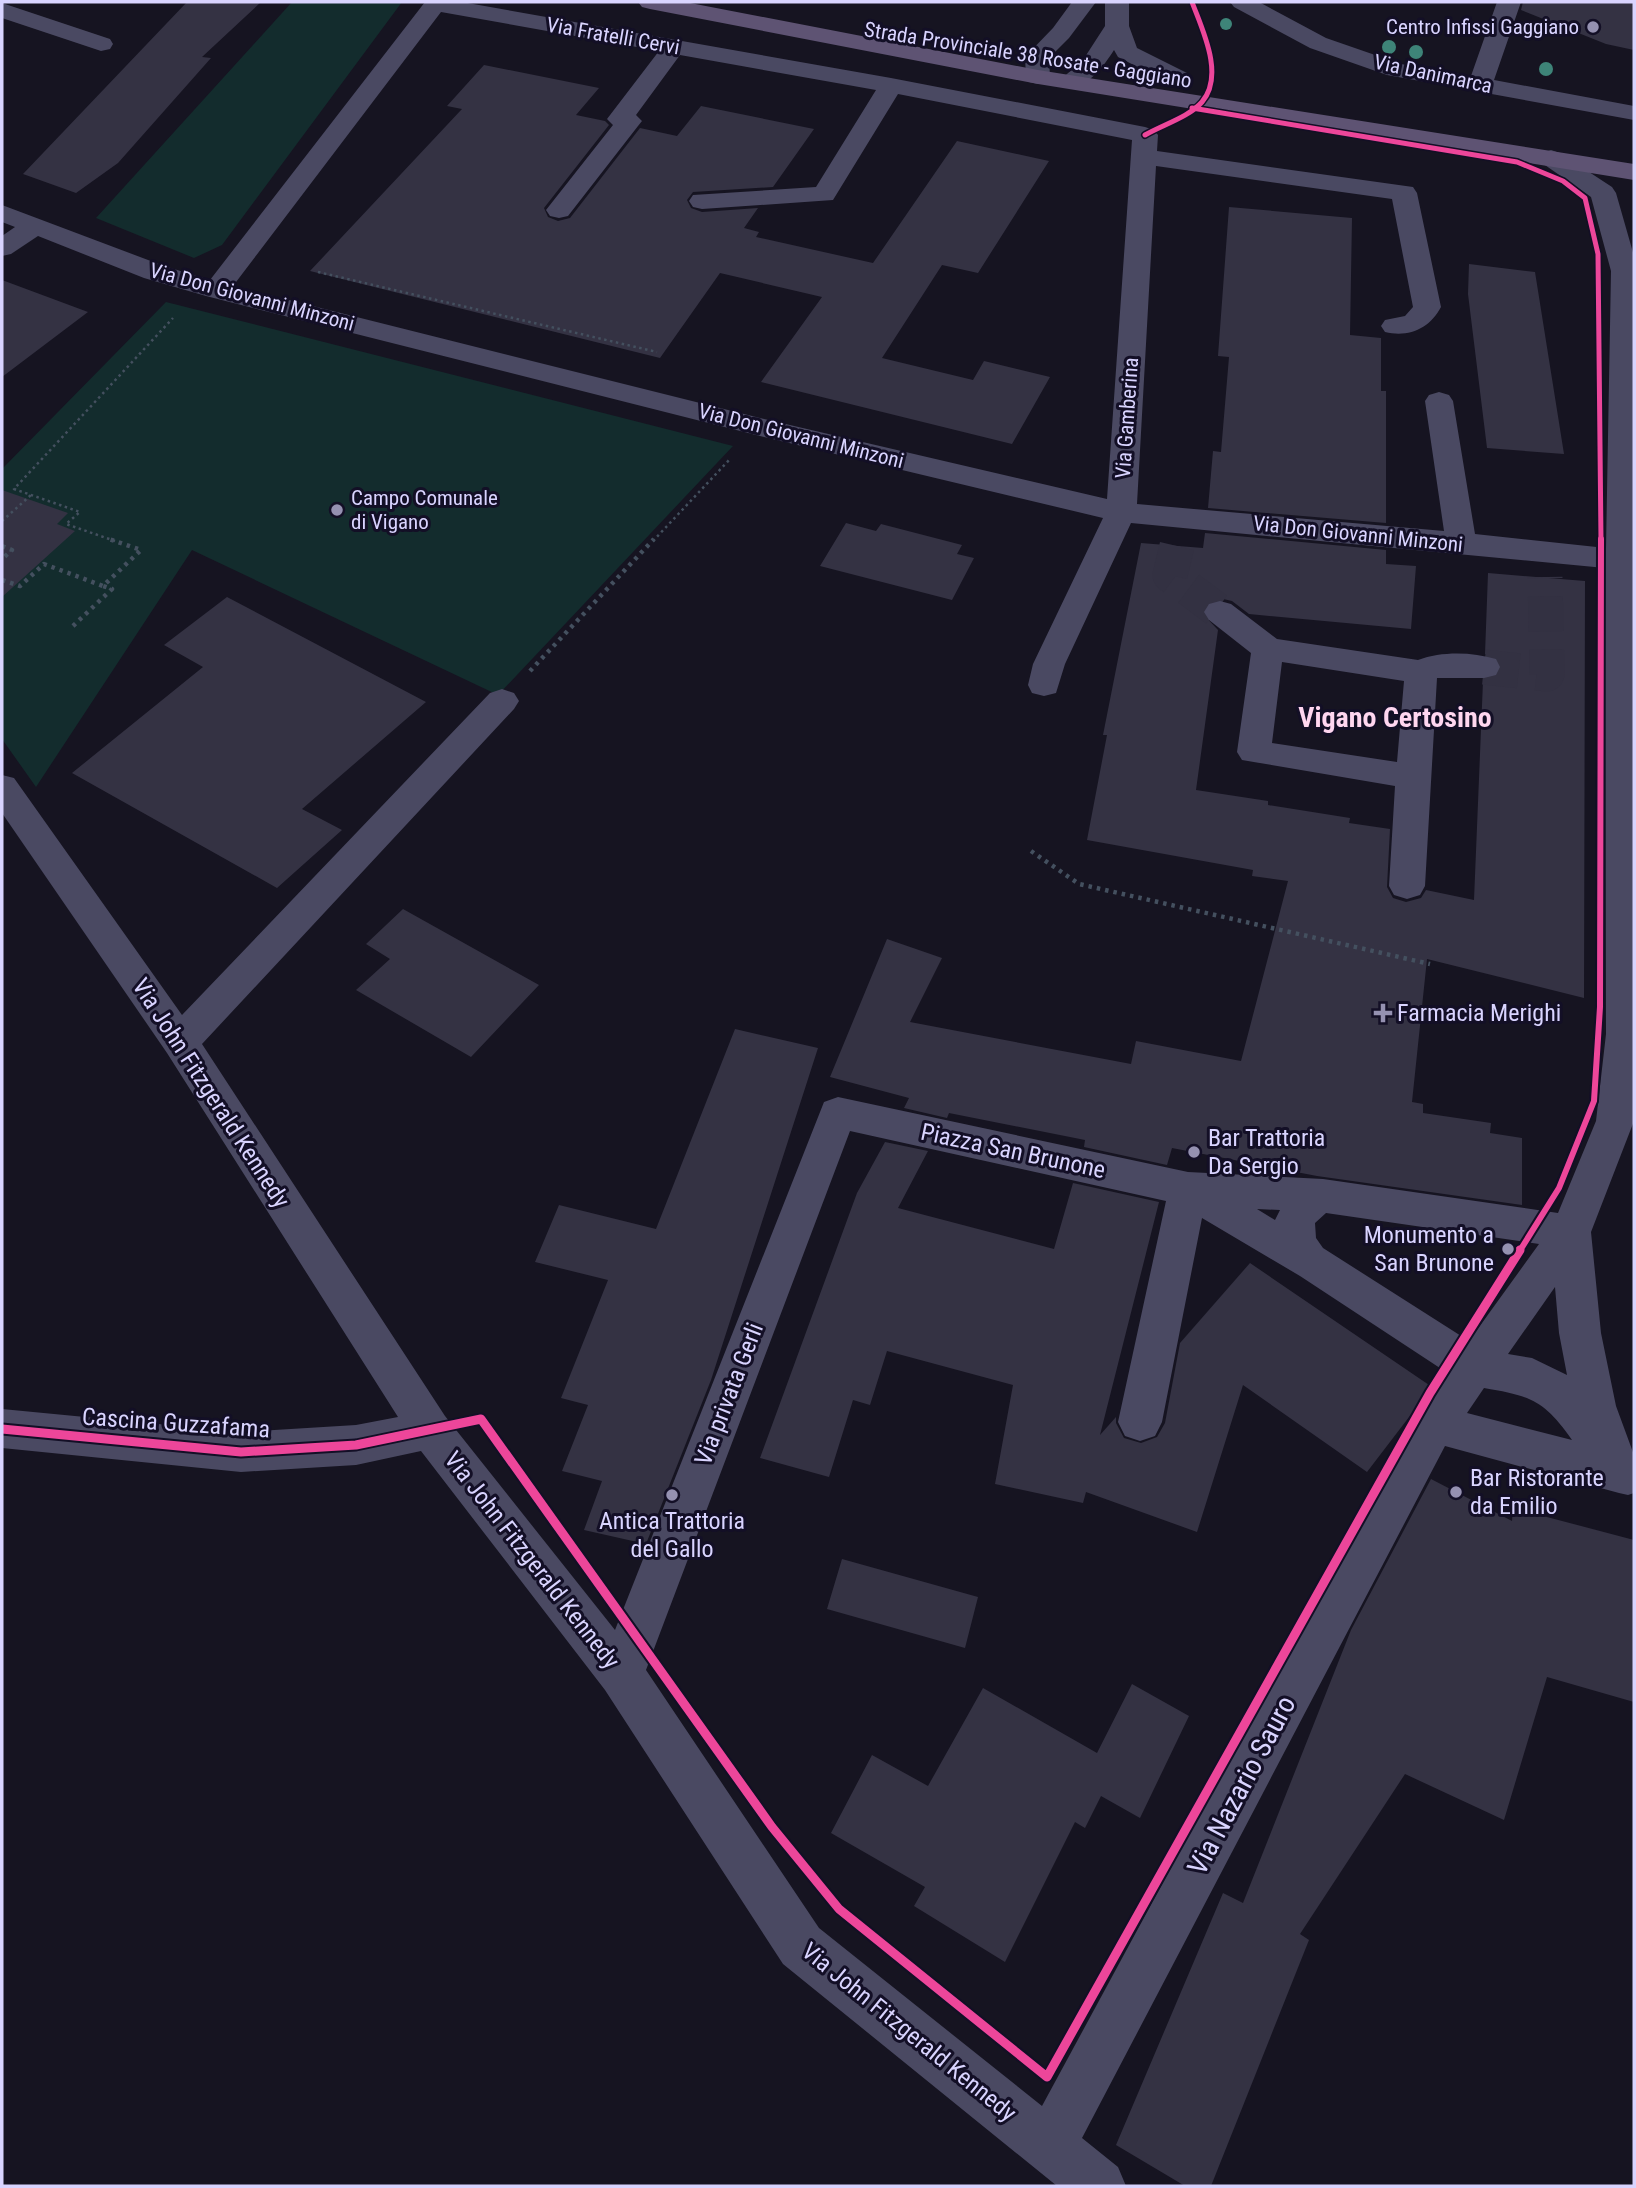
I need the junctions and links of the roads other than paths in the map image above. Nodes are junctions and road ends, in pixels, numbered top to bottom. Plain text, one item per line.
1 (650, 2) edge
2 (669, 2) edge
3 (1084, 2) edge
4 (1242, 2) edge
5 (1509, 2) edge
6 (2, 10) edge
7 (1117, 14) edge
8 (38, 22) junction
9 (14, 37) dead end
10 (101, 44) dead end
11 (674, 47) junction
12 (1092, 65) junction
13 (1038, 67) junction
14 (1178, 78) junction
15 (1072, 81) junction
16 (891, 85) junction
17 (1480, 85) junction
18 (1634, 113) edge
19 (1144, 146) junction
20 (1634, 156) edge
21 (1551, 158) junction
22 (1634, 172) edge
23 (702, 201) dead end
24 (559, 210) dead end
25 (2, 213) edge
26 (35, 226) junction
27 (2, 248) edge
28 (1630, 263) edge
29 (209, 288) junction
30 (1395, 326) dead end
31 (1439, 401) dead end
32 (1121, 512) junction
33 (1461, 544) junction
34 (1621, 560) junction
35 (1220, 612) tunnel mouth
36 (1268, 649) junction
37 (1484, 667) tunnel mouth
38 (1421, 672) junction
39 (1044, 685) dead end
40 (502, 701) road end
41 (1413, 777) junction
42 (2, 787) edge
43 (1630, 826) edge
44 (1407, 886) dead end
45 (180, 1042) junction
46 (838, 1114) joint
47 (1188, 1189) junction
48 (1323, 1196) junction
49 (1571, 1232) junction
50 (1323, 1269) junction
51 (1474, 1367) junction
52 (1140, 1422) dead end
53 (1434, 1424) junction
54 (2, 1429) edge
55 (430, 1430) junction
56 (1627, 1475) edge
57 (621, 1674) junction
58 (1049, 2147) junction
59 (1100, 2186) edge

1 - 13 main road
2 - 13 main road, Strada Provinciale 38 Rosate - Gaggiano
3 - 13 street
4 - 17 street, Via Danimarca
5 - 17 street
6 - 8 street
7 - 12 street
7 - 14 street
8 - 9 street
8 - 10 street
11 - 16 street, Via Fratelli Cervi
11 - 24 street
11 - 29 street, Via Fratelli Cervi
12 - 13 main road, Strada Provinciale 38 Rosate - Gaggiano
12 - 14 main road, Strada Provinciale 38 Rosate - Gaggiano
12 - 15 street
13 - 15 main road
14 - 20 main road, Strada Provinciale 38 Rosate - Gaggiano
15 - 21 main road
16 - 19 street, Via Fratelli Cervi
16 - 23 street
17 - 18 street, Via Danimarca
19 - 30 street, Via Fratelli Cervi
19 - 32 street, Via Gamberina
21 - 22 main road
21 - 28 street
25 - 26 street, Via Don Giovanni Minzoni
26 - 27 street
26 - 29 street, Via Don Giovanni Minzoni
28 - 34 street
29 - 32 street, Via Don Giovanni Minzoni
31 - 33 street
32 - 33 street, Via Don Giovanni Minzoni
32 - 39 street, Via Gamberina
33 - 34 street, Via Don Giovanni Minzoni
34 - 43 street
35 - 36 street
36 - 38 street
36 - 41 street
37 - 38 street
38 - 41 street
40 - 45 street
41 - 44 street
42 - 45 street, Via John Fitzgerald Kennedy
43 - 49 street
45 - 55 street, Via John Fitzgerald Kennedy
46 - 47 street, Piazza San Brunone
46 - 57 street, Via privata Gerli
47 - 48 street, Piazza San Brunone
47 - 50 street, Piazza San Brunone
47 - 52 street
48 - 49 street, Piazza San Brunone
48 - 50 street, Piazza San Brunone
49 - 51 street
49 - 56 street
50 - 51 street, Piazza San Brunone
51 - 53 street
51 - 56 street, Piazza San Brunone
53 - 56 street
53 - 58 street, Via Nazario Sauro
54 - 55 street, Cascina Guzzafama
55 - 57 street, Via John Fitzgerald Kennedy
57 - 58 street, Via John Fitzgerald Kennedy
58 - 59 street, Via John Fitzgerald Kennedy

